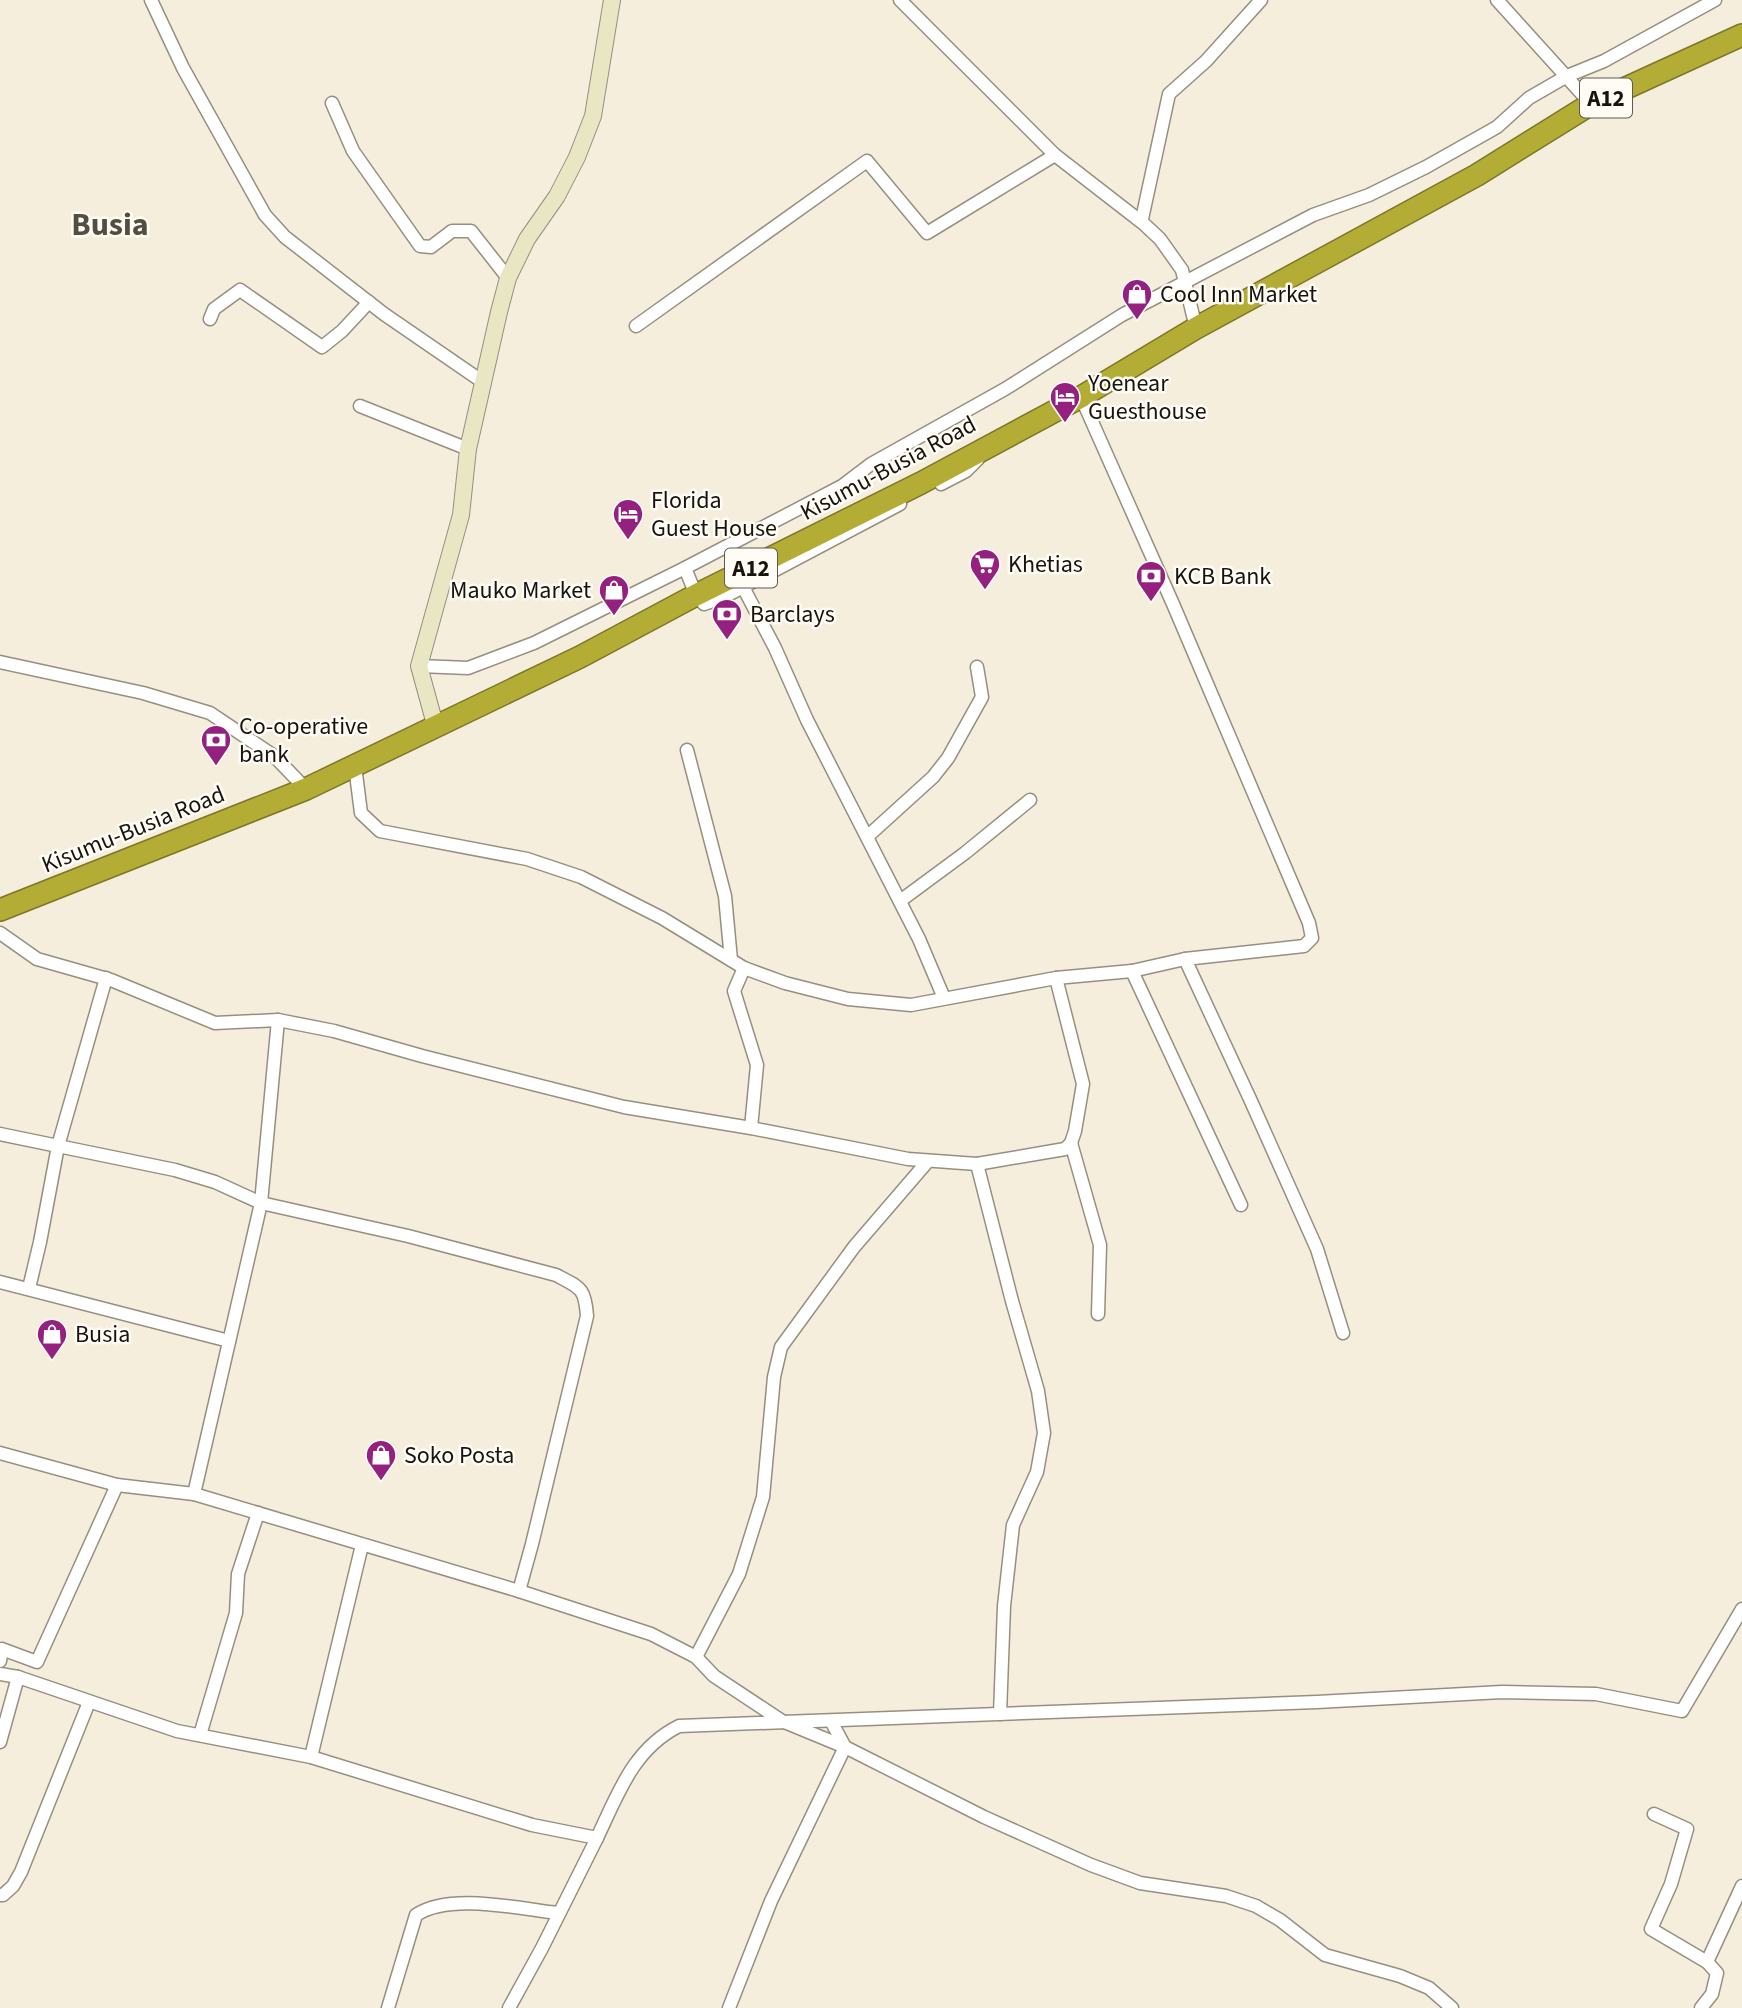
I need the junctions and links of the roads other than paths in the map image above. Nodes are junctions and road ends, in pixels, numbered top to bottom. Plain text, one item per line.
1 (151, 0) edge
2 (612, 0) edge
3 (900, 0) edge
4 (1261, 0) edge
5 (1497, 0) edge
6 (1715, 0) edge
7 (1742, 35) edge
8 (1567, 76) junction
9 (332, 103) dead end
10 (1591, 104) junction
11 (1055, 155) junction
12 (1142, 219) dead end
13 (508, 278) junction
14 (1186, 280) junction
15 (369, 302) junction
16 (211, 319) dead end
17 (636, 326) dead end
18 (1196, 328) junction
19 (483, 382) junction
20 (1081, 397) junction
21 (360, 406) dead end
22 (468, 449) junction
23 (975, 452) junction
24 (685, 568) junction
25 (743, 587) junction
26 (696, 595) junction
27 (0, 662) edge
28 (419, 666) junction
29 (977, 667) dead end
30 (436, 728) junction
31 (687, 750) dead end
32 (355, 766) junction
33 (306, 789) junction
34 (1030, 800) dead end
35 (868, 836) junction
36 (900, 901) junction
37 (0, 910) edge
38 (0, 933) edge
39 (1185, 959) junction
40 (731, 960) junction
41 (744, 968) junction
42 (1132, 971) junction
43 (106, 978) junction
44 (1056, 978) junction
45 (944, 998) junction
46 (278, 1020) junction
47 (751, 1128) junction
48 (0, 1134) edge
49 (1071, 1143) junction
50 (58, 1146) junction
51 (928, 1161) junction
52 (977, 1164) junction
53 (261, 1203) junction
54 (1241, 1205) dead end
55 (0, 1282) edge
56 (29, 1288) junction
57 (1098, 1314) dead end
58 (1343, 1333) dead end
59 (229, 1341) junction
60 (0, 1453) edge
61 (117, 1485) junction
62 (194, 1494) junction
63 (258, 1513) junction
64 (362, 1545) junction
65 (519, 1591) junction
66 (1742, 1609) edge
67 (696, 1657) junction
68 (0, 1661) edge
69 (0, 1674) edge
70 (18, 1677) junction
71 (89, 1702) junction
72 (1000, 1714) junction
73 (782, 1721) junction
74 (831, 1721) junction
75 (201, 1735) junction
76 (0, 1742) edge
77 (845, 1747) junction
78 (312, 1758) junction
79 (1654, 1814) dead end
80 (597, 1838) junction
81 (1742, 1886) edge
82 (0, 1895) edge
83 (558, 1913) junction
84 (1707, 1962) junction
85 (388, 2008) edge
86 (509, 2008) edge
87 (729, 2008) edge
88 (1452, 2008) edge
89 (1701, 2008) edge

1 - 15 street
2 - 13 street
3 - 11 street
4 - 12 street
5 - 8 street
6 - 8 street
7 - 10 highway, A12
8 - 10 street
8 - 14 street
9 - 13 street
10 - 18 highway, Kisumu-Busia Road / A12
11 - 14 street
11 - 17 street
13 - 19 street
14 - 18 street
14 - 24 street
15 - 16 street
15 - 19 street
18 - 20 highway, Kisumu-Busia Road / A12
19 - 22 street
20 - 23 highway, Kisumu-Busia Road / A12
20 - 39 street
21 - 22 street
22 - 28 street
23 - 25 street
23 - 26 highway, Kisumu-Busia Road / A12
24 - 26 street
24 - 28 street
25 - 26 street
25 - 35 street
26 - 30 highway, Kisumu-Busia Road / A12
27 - 33 street
28 - 30 street
29 - 35 street
30 - 32 highway, Kisumu-Busia Road / A12
31 - 40 street
32 - 33 highway, Kisumu-Busia Road / A12
32 - 40 street
33 - 37 highway, Kisumu-Busia Road / A12
34 - 36 street
35 - 36 street
36 - 45 street
38 - 43 street
39 - 42 street
39 - 58 street
40 - 41 street
41 - 45 street
41 - 47 street
42 - 44 street
42 - 54 street
43 - 46 street
43 - 50 street
44 - 45 street
44 - 49 street
46 - 47 street
46 - 53 street
47 - 51 street
48 - 50 street
49 - 52 street
49 - 57 street
50 - 53 street
50 - 56 street
51 - 52 street
51 - 67 street
52 - 72 street
53 - 59 street
53 - 65 street
55 - 56 street
56 - 59 street
59 - 62 street
60 - 61 street
61 - 62 street
61 - 68 street
62 - 63 street
63 - 64 street
63 - 75 street
64 - 65 street
64 - 78 street
65 - 67 street
66 - 72 street
67 - 73 street
69 - 70 street
70 - 71 street
70 - 76 street
71 - 75 street
71 - 82 street
72 - 74 street
73 - 74 street
73 - 77 street
73 - 80 street
74 - 77 street
75 - 78 street
77 - 87 street
77 - 88 street
78 - 80 street
79 - 84 street
80 - 83 street
81 - 84 street
83 - 85 street
83 - 86 street
84 - 89 street

